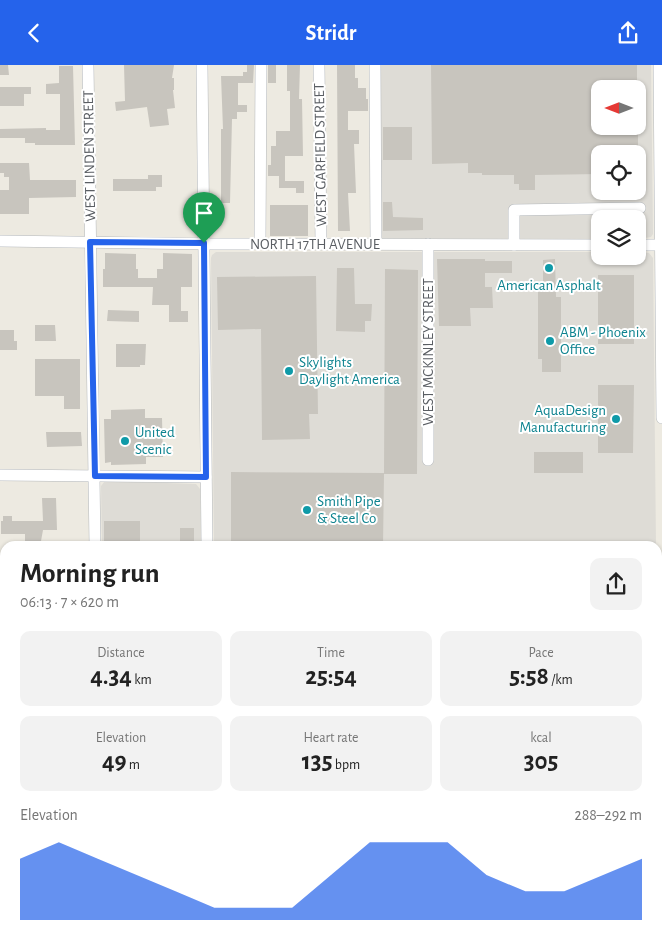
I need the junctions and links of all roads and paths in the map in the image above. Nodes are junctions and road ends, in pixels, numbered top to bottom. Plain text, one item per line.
1 (88, 65) edge
2 (202, 65) edge
3 (261, 65) edge
4 (319, 65) edge
5 (375, 65) edge
6 (659, 65) edge
7 (640, 209) dead end
8 (0, 241) edge
9 (90, 242) junction
10 (204, 243) junction
11 (260, 244) junction
12 (321, 244) junction
13 (376, 244) junction
14 (428, 244) junction
15 (514, 245) junction
16 (591, 245) edge
17 (646, 245) edge
18 (661, 245) edge
19 (661, 309) edge
20 (662, 374) edge
21 (662, 418) edge
22 (428, 460) dead end
23 (0, 475) edge
24 (95, 476) junction
25 (206, 477) junction
26 (95, 541) edge
27 (207, 541) edge

1 - 9 street, WEST LINDEN STREET
2 - 10 street
3 - 11 street
4 - 12 street, WEST GARFIELD STREET
5 - 13 street
6 - 18 street
7 - 15 street
8 - 9 street, NORTH 17TH AVENUE
9 - 10 street, NORTH 17TH AVENUE
9 - 24 street, WEST LINDEN STREET
10 - 11 street, NORTH 17TH AVENUE
10 - 25 street
11 - 12 street, NORTH 17TH AVENUE
12 - 13 street, NORTH 17TH AVENUE
13 - 14 street, NORTH 17TH AVENUE
14 - 15 street, NORTH 17TH AVENUE
14 - 22 street, WEST MCKINLEY STREET
15 - 16 street, NORTH 17TH AVENUE
17 - 18 street
18 - 19 street
19 - 20 street
20 - 21 street
23 - 24 street
24 - 25 street
24 - 26 street, WEST LINDEN STREET
25 - 27 street

